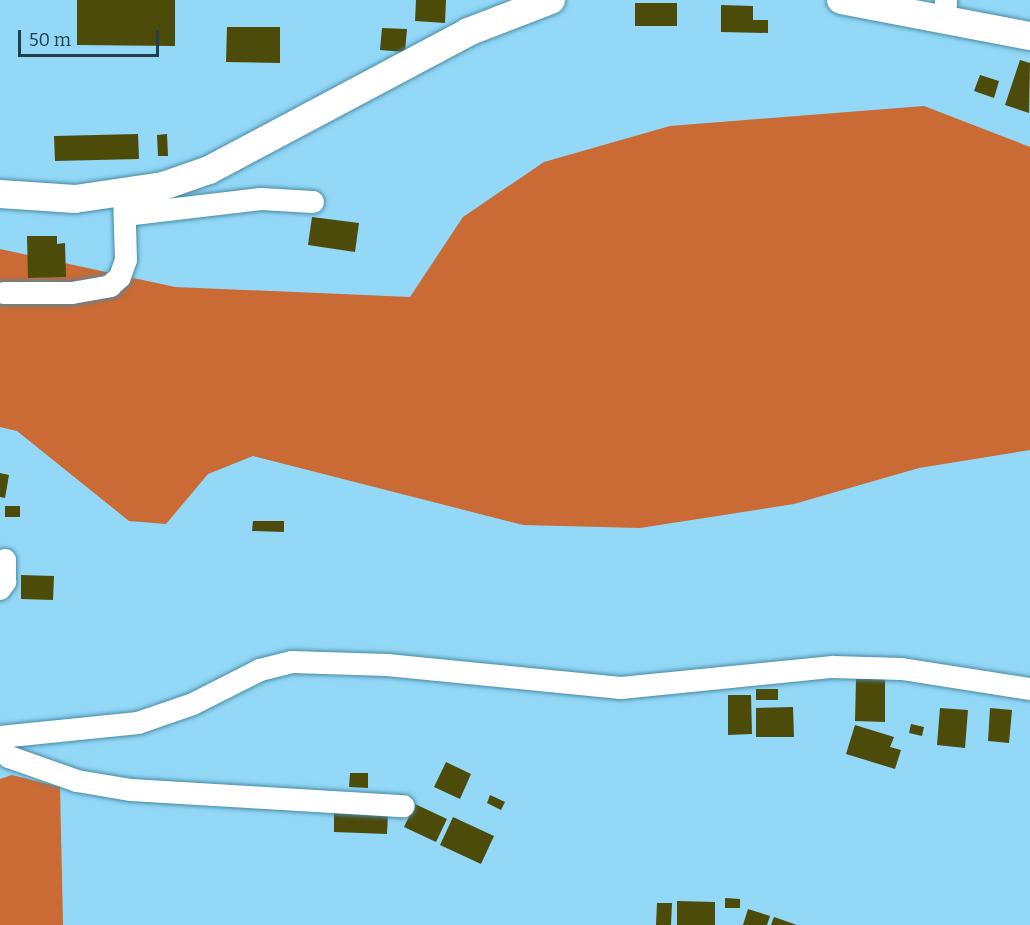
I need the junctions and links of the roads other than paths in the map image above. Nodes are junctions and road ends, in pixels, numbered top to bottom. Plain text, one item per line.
1 (551, 0) edge
2 (841, 0) edge
3 (945, 10) edge
4 (1030, 36) edge
5 (0, 194) edge
6 (313, 202) dead end
7 (124, 205) junction
8 (4, 293) dead end
9 (5, 560) dead end
10 (0, 589) edge
11 (1030, 688) edge
12 (0, 736) edge
13 (0, 749) edge
14 (404, 806) dead end

1 - 7 street
2 - 3 street
3 - 4 street
5 - 7 street
6 - 7 street
7 - 8 street
9 - 10 street
11 - 12 street
13 - 14 street

